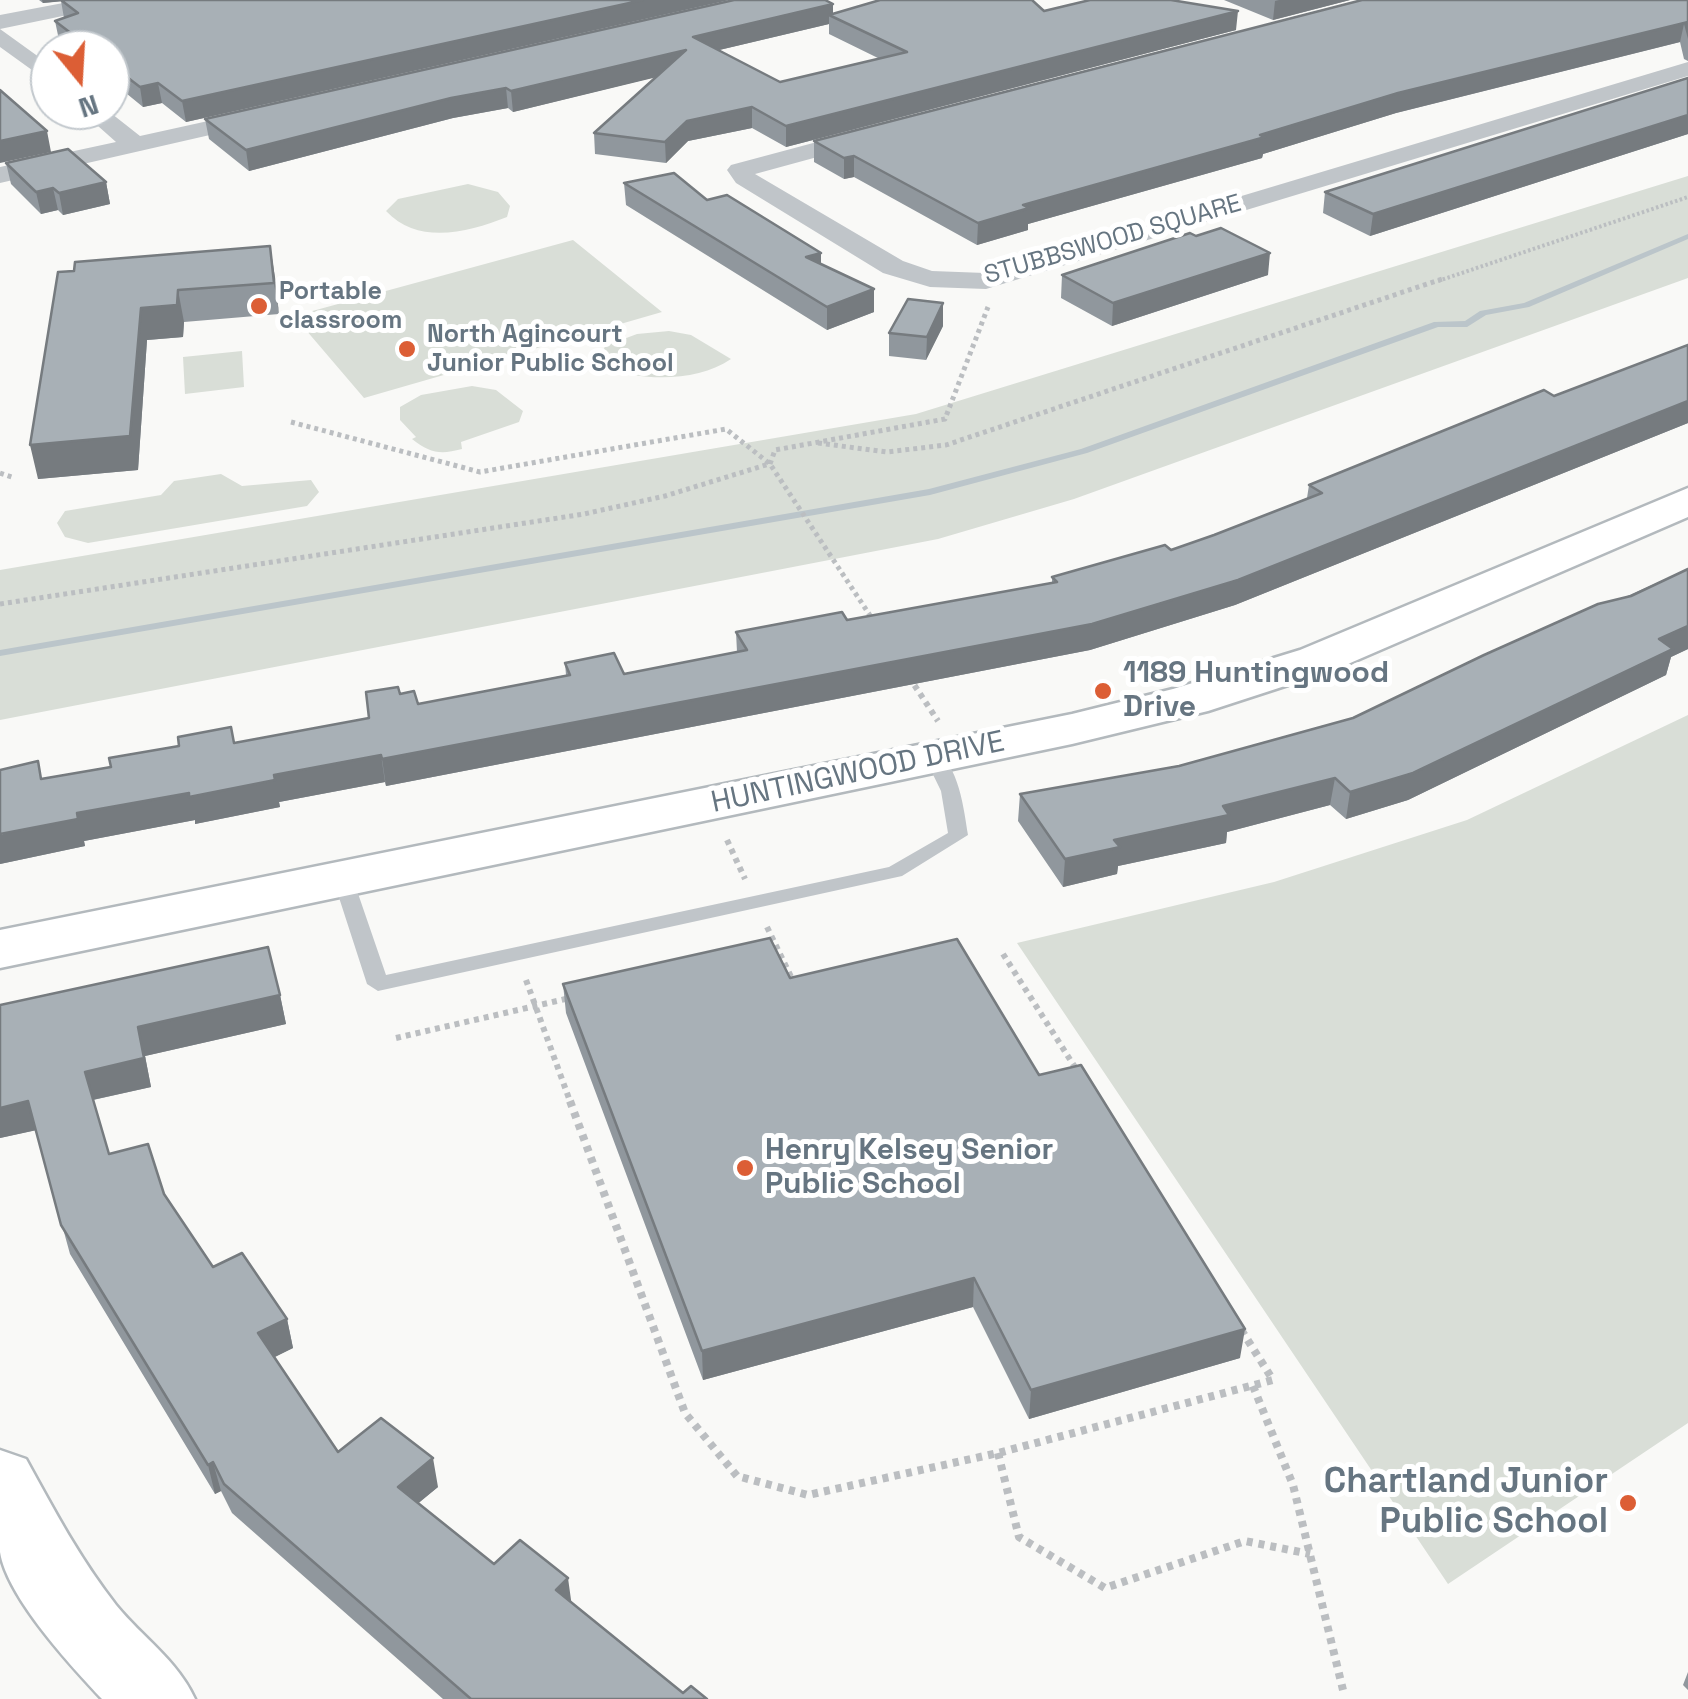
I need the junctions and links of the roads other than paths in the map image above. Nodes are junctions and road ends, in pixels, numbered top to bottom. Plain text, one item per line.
1 (112, 0) edge
2 (0, 22) edge
3 (0, 36) edge
4 (30, 60) edge
5 (1688, 69) edge
6 (290, 110) edge
7 (117, 130) edge
8 (884, 132) edge
9 (134, 144) junction
10 (0, 175) edge
11 (1688, 501) edge
12 (940, 744) junction
13 (343, 878) junction
14 (0, 949) edge
15 (0, 1481) edge
16 (155, 1699) edge

1 - 2 street
3 - 4 street
5 - 8 street, STUBBSWOOD SQUARE
6 - 9 street
7 - 9 street
9 - 10 street
11 - 12 street, HUNTINGWOOD DRIVE
12 - 13 street, HUNTINGWOOD DRIVE
12 - 13 lane
13 - 14 street, HUNTINGWOOD DRIVE
15 - 16 street

